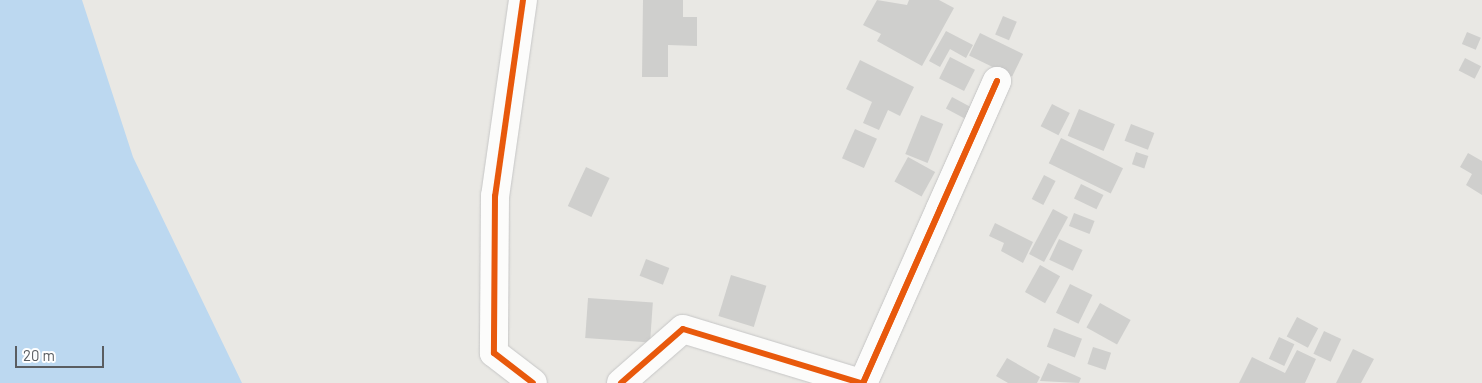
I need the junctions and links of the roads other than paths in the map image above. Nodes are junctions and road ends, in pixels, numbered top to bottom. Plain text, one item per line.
1 (523, 0) edge
2 (533, 383) edge
3 (621, 383) edge
4 (862, 383) edge

1 - 2 street
3 - 4 street
4 - 4 street

